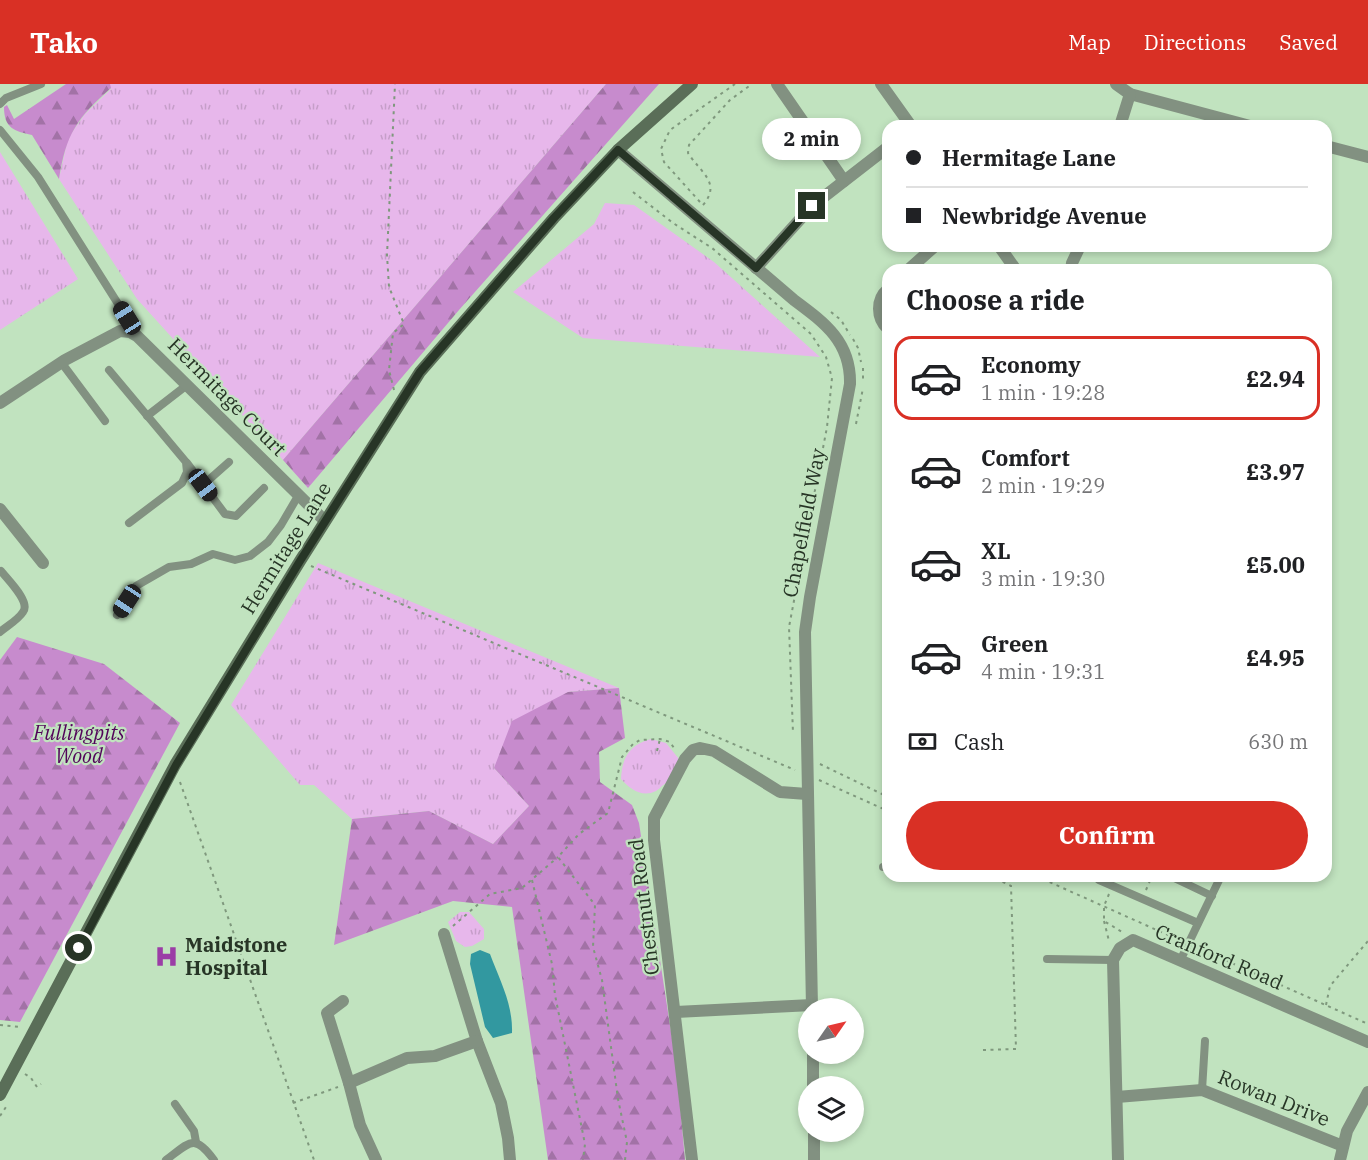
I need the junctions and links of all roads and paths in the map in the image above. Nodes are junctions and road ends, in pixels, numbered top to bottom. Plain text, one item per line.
1 (41, 84) edge
2 (395, 84) edge
3 (692, 84) edge
4 (735, 84) edge
5 (752, 84) edge
6 (777, 84) edge
7 (881, 84) edge
8 (1116, 84) edge
9 (1130, 94) junction
10 (0, 104) edge
11 (907, 120) edge
12 (1122, 120) edge
13 (1228, 120) edge
14 (0, 130) edge
15 (1332, 148) edge
16 (618, 150) junction
17 (882, 152) edge
18 (1368, 157) edge
19 (844, 181) junction
20 (633, 192) dead end
21 (928, 252) edge
22 (915, 264) edge
23 (756, 268) junction
24 (882, 296) edge
25 (822, 306) dead end
26 (882, 319) edge
27 (130, 332) junction
28 (61, 362) junction
29 (109, 370) dead end
30 (187, 385) junction
31 (402, 399) junction
32 (0, 403) edge
33 (147, 416) junction
34 (105, 421) dead end
35 (855, 432) dead end
36 (186, 462) junction
37 (229, 462) dead end
38 (203, 485) junction
39 (264, 488) dead end
40 (298, 496) junction
41 (0, 508) edge
42 (325, 521) junction
43 (129, 523) dead end
44 (300, 561) junction
45 (43, 563) dead end
46 (1, 571) edge
47 (117, 615) dead end
48 (0, 632) edge
49 (793, 734) dead end
50 (660, 739) junction
51 (657, 751) dead end
52 (685, 759) junction
53 (176, 765) junction
54 (814, 778) junction
55 (820, 788) dead end
56 (882, 793) edge
57 (807, 794) junction
58 (882, 808) edge
59 (558, 857) junction
60 (532, 880) junction
61 (1003, 882) edge
62 (1050, 882) edge
63 (1104, 882) edge
64 (1149, 882) edge
65 (1183, 882) edge
66 (1218, 882) edge
67 (1212, 896) junction
68 (1142, 899) junction
69 (1104, 906) junction
70 (1198, 923) junction
71 (444, 934) joint
72 (1133, 940) junction
73 (1368, 941) edge
74 (1188, 944) junction
75 (1047, 959) dead end
76 (1113, 960) junction
77 (1180, 961) junction
78 (812, 998) edge
79 (343, 1001) dead end
80 (1326, 1006) junction
81 (798, 1008) edge
82 (676, 1012) junction
83 (1368, 1024) edge
84 (0, 1025) edge
85 (37, 1029) junction
86 (477, 1041) junction
87 (1205, 1041) dead end
88 (1368, 1042) edge
89 (983, 1050) dead end
90 (25, 1074) dead end
91 (349, 1083) junction
92 (41, 1084) dead end
93 (1202, 1090) junction
94 (1368, 1092) edge
95 (0, 1095) edge
96 (1117, 1097) junction
97 (293, 1103) junction
98 (175, 1104) dead end
99 (196, 1142) junction
100 (814, 1142) edge
101 (1343, 1146) junction
102 (166, 1160) edge
103 (214, 1160) edge
104 (314, 1160) edge
105 (376, 1160) edge
106 (510, 1160) edge
107 (583, 1160) edge
108 (625, 1160) edge
109 (692, 1160) edge
110 (814, 1160) edge
111 (1118, 1160) edge
112 (1340, 1160) edge

1 - 10 lane
2 - 31 path
3 - 16 main road, Hermitage Lane
4 - 5 path
6 - 19 street
7 - 11 street
8 - 9 street
9 - 12 street
9 - 13 street
14 - 27 lane
15 - 18 street
16 - 23 street, Chapelfield Way
16 - 31 main road, Hermitage Lane
17 - 19 street
19 - 23 street
20 - 49 path
21 - 22 street
23 - 54 street, Chapelfield Way
24 - 26 street
25 - 35 path
27 - 28 street
27 - 30 street, Hermitage Court
28 - 32 street
28 - 34 lane
29 - 33 lane
30 - 33 lane
30 - 40 street, Hermitage Court
31 - 42 main road, Hermitage Lane
33 - 36 lane
36 - 38 lane
36 - 43 lane
37 - 38 lane
38 - 39 lane
40 - 42 street, Hermitage Court
40 - 47 lane
41 - 45 street
42 - 44 main road, Hermitage Lane
44 - 53 main road, Hermitage Lane
44 - 54 path
46 - 48 lane
50 - 51 path
50 - 52 path
50 - 59 path
52 - 57 street
52 - 82 street, Chestnut Road
53 - 85 main road, Hermitage Lane
53 - 97 path
54 - 55 path
54 - 56 path
54 - 57 street, Chapelfield Way
54 - 58 path
57 - 78 street, Chapelfield Way
59 - 60 path
59 - 108 path
60 - 71 path
60 - 107 path
61 - 89 path
62 - 69 path
63 - 68 lane
64 - 68 path
65 - 67 lane
66 - 67 lane
67 - 70 lane
68 - 70 lane
69 - 72 path
69 - 74 path
70 - 74 lane
71 - 86 street
72 - 76 street, Cranford Road
72 - 77 street, Cranford Road
73 - 80 path
74 - 77 lane
74 - 80 path
75 - 76 lane
76 - 96 street
77 - 88 street, Cranford Road
79 - 91 street
80 - 83 path
81 - 82 street
82 - 109 street, Chestnut Road
84 - 85 path
85 - 95 main road, Hermitage Lane
86 - 91 street
86 - 106 street
87 - 93 lane
90 - 92 path
91 - 97 path
91 - 105 street
93 - 96 street, Rowan Drive
93 - 101 street, Rowan Drive
94 - 101 street
96 - 111 street
97 - 104 path
98 - 99 lane
99 - 102 lane
99 - 103 lane
100 - 110 street
101 - 112 street

